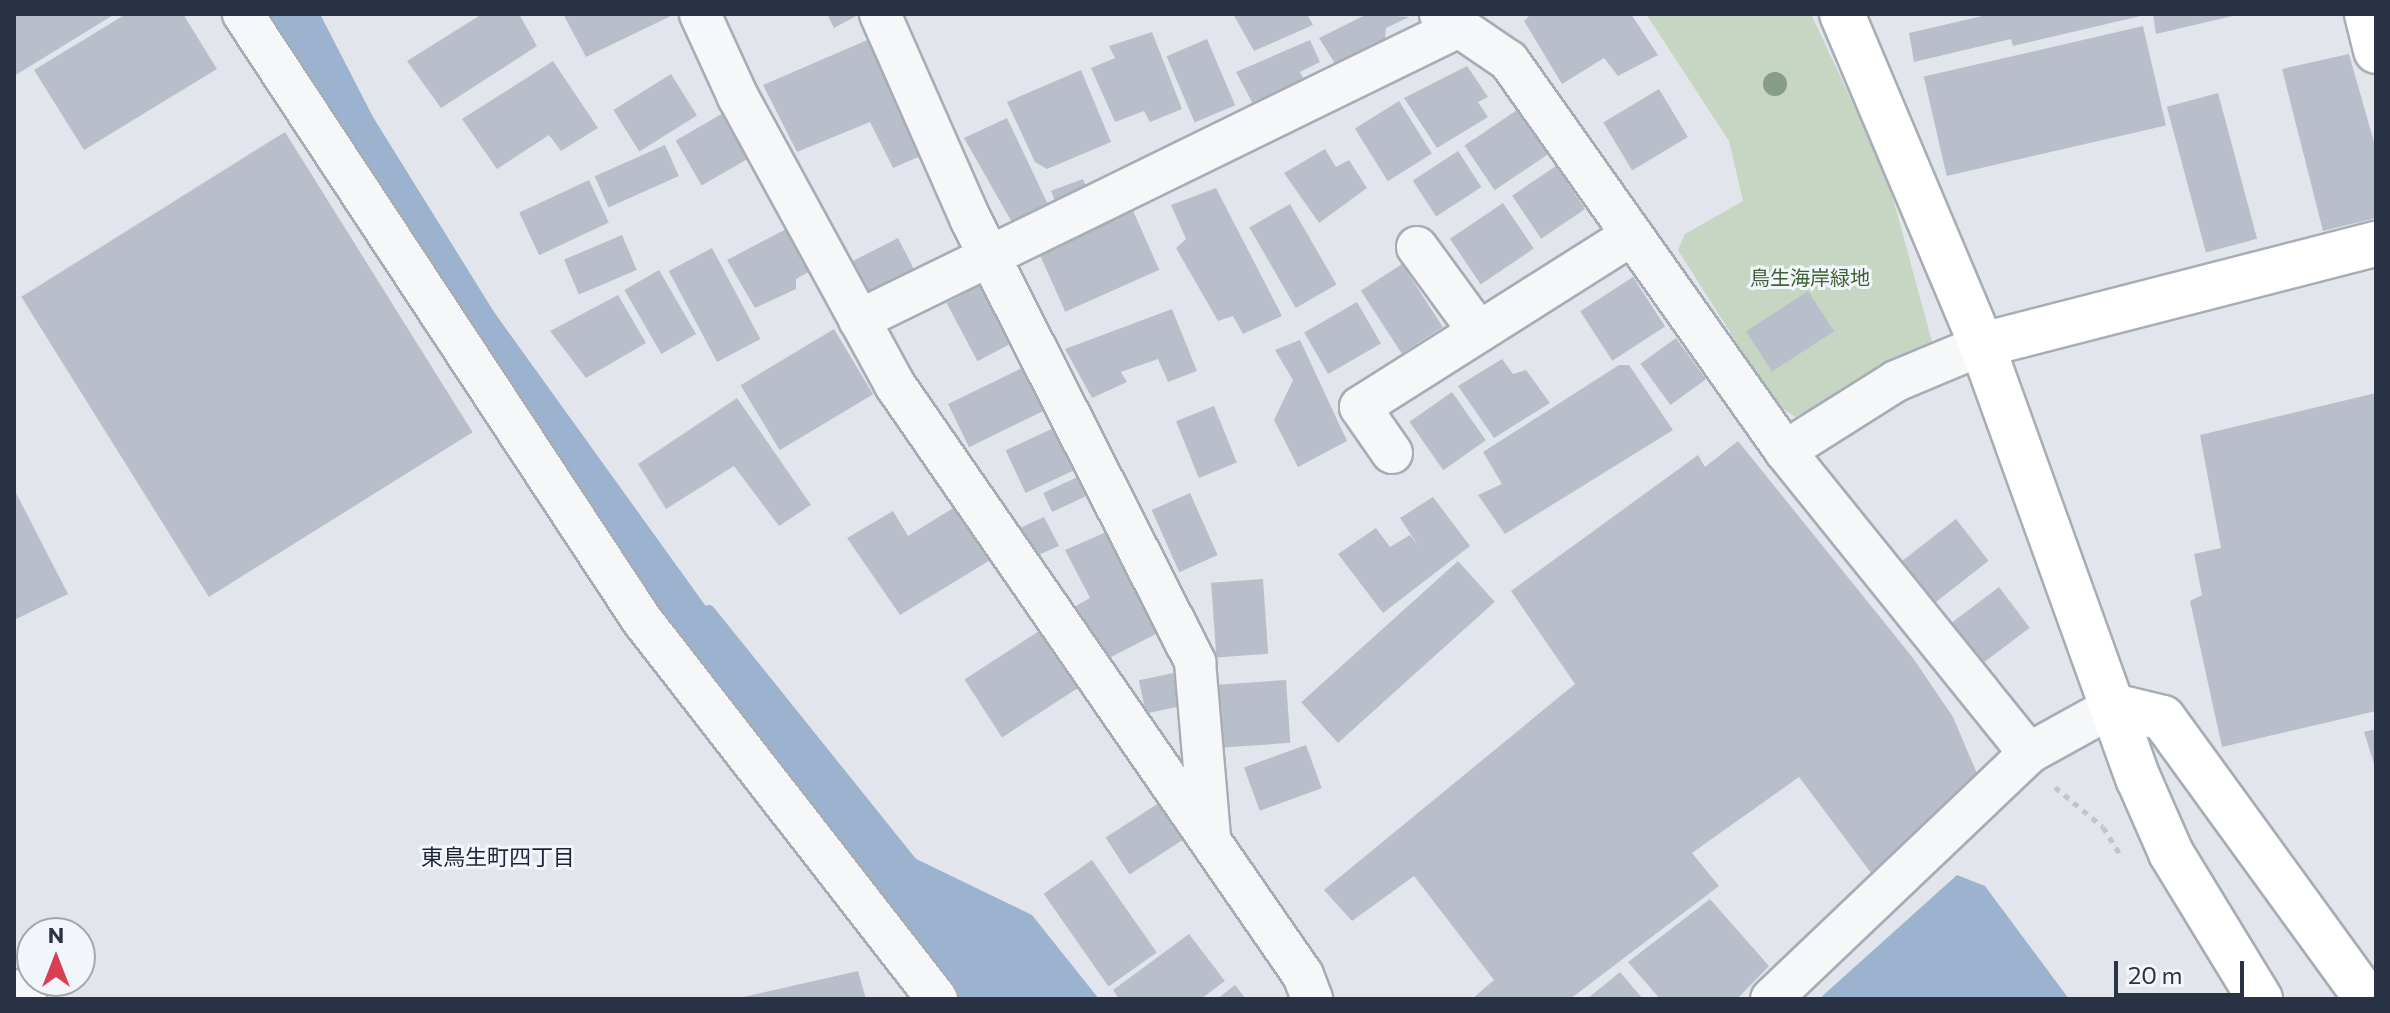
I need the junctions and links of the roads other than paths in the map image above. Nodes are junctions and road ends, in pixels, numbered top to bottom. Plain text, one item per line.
1 (243, 14) edge
2 (700, 14) edge
3 (880, 14) edge
4 (1842, 14) edge
5 (2367, 14) edge
6 (1449, 20) edge
7 (2376, 51) edge
8 (1632, 235) junction
9 (2376, 244) edge
10 (1417, 247) dead end
11 (992, 258) junction
12 (859, 320) junction
13 (1479, 332) junction
14 (1982, 345) junction
15 (1785, 451) junction
16 (1392, 453) dead end
17 (2114, 706) junction
18 (2029, 753) junction
19 (1211, 840) junction
20 (14, 990) edge
21 (26, 999) edge
22 (937, 999) edge
23 (1312, 999) edge
24 (1771, 999) edge
25 (2260, 999) edge
26 (2367, 999) edge

1 - 22 street
2 - 12 street
3 - 11 street
4 - 14 street
5 - 7 street
6 - 8 street
6 - 11 street
8 - 13 street
8 - 15 street
9 - 14 street
10 - 13 street
11 - 12 street
11 - 19 street
12 - 19 street
13 - 16 street
14 - 15 street
14 - 17 street
15 - 18 street
17 - 18 street
17 - 25 street
17 - 26 street
18 - 24 street
19 - 23 street
20 - 21 street

